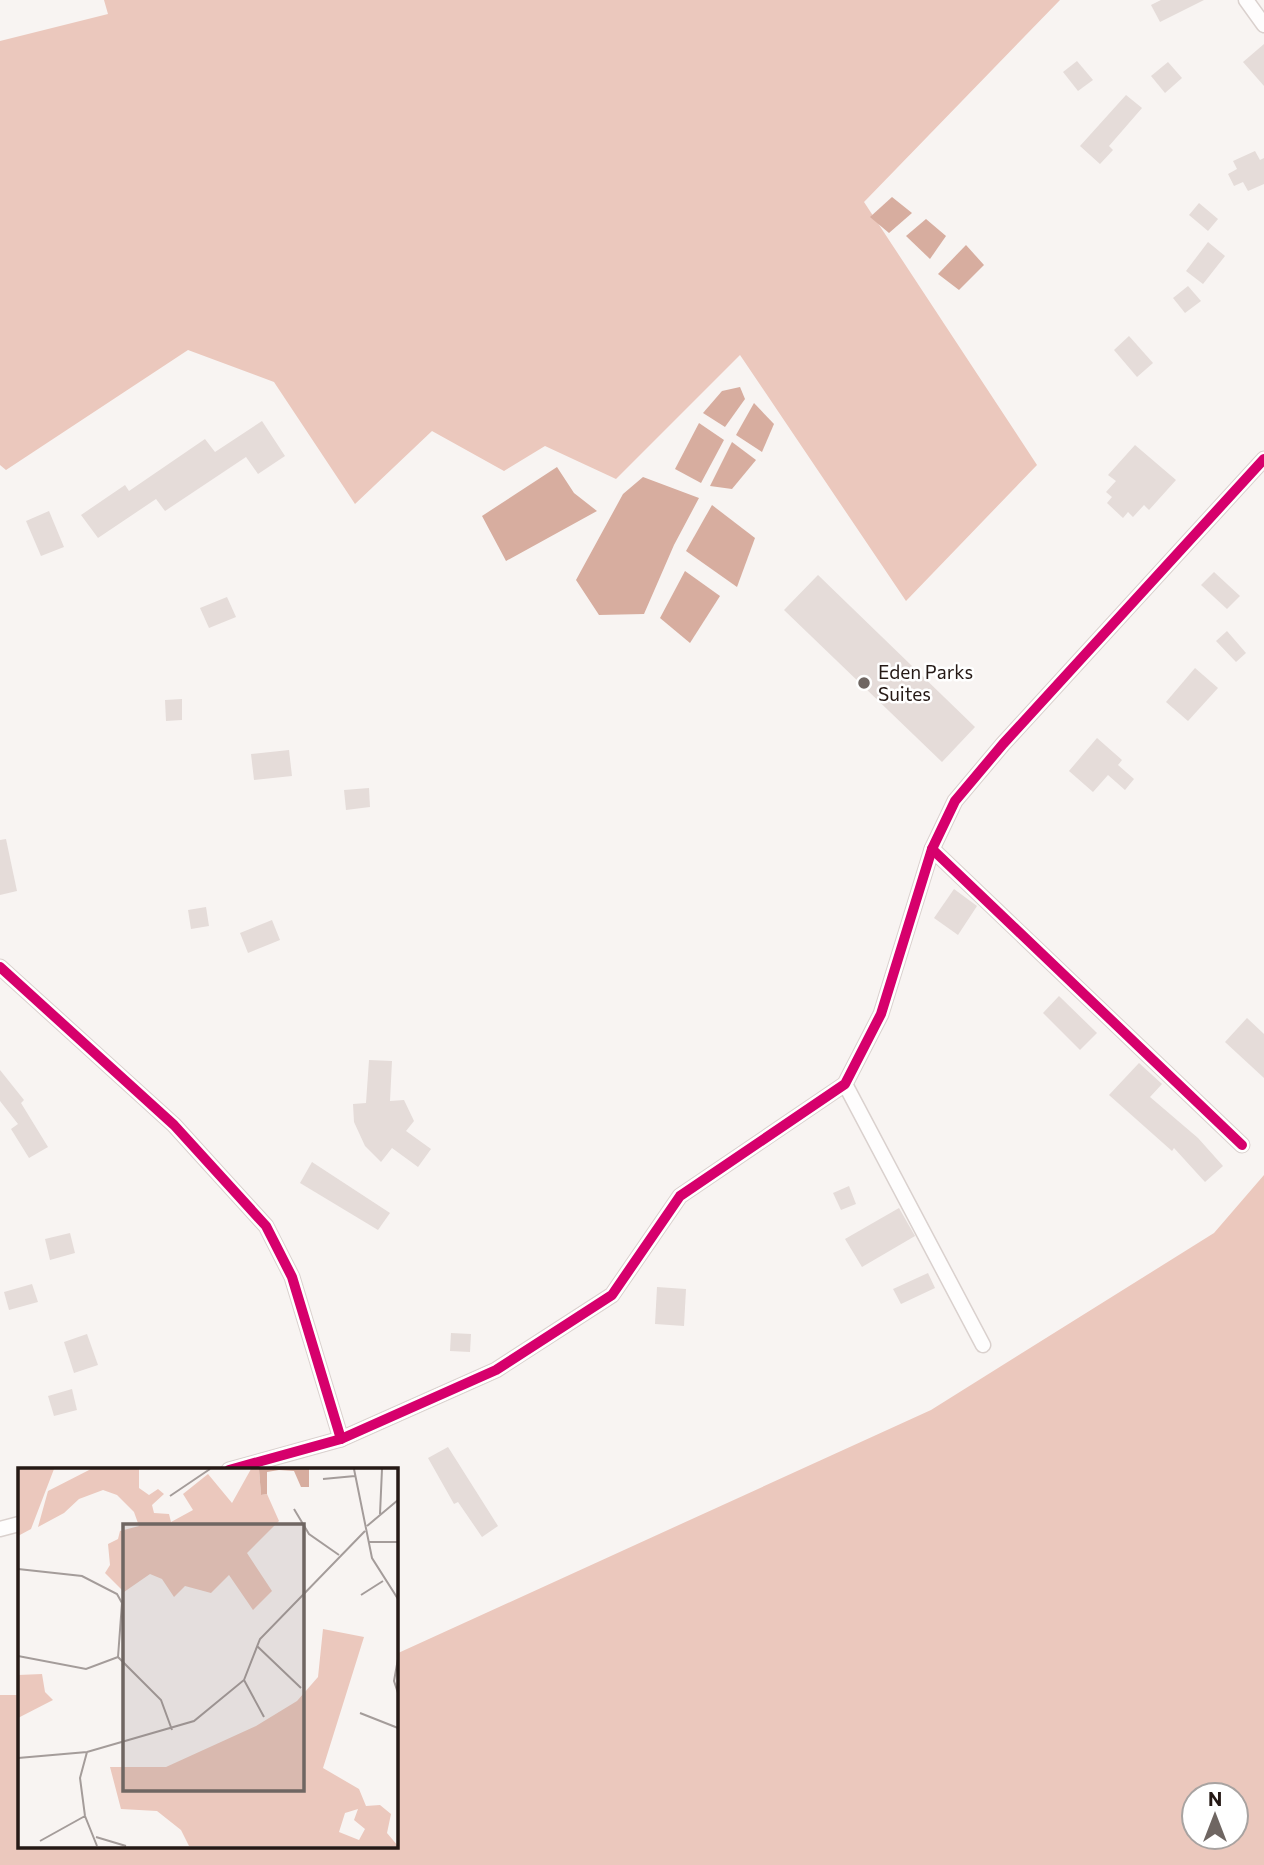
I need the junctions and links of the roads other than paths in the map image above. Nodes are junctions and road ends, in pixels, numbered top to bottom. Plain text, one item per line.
1 (1246, 0) edge
2 (1264, 26) edge
3 (1264, 459) edge
4 (932, 849) junction
5 (0, 968) edge
6 (845, 1084) junction
7 (1242, 1146) dead end
8 (983, 1345) dead end
9 (341, 1439) junction
10 (233, 1468) edge
11 (18, 1524) edge
12 (0, 1529) edge

1 - 2 street
3 - 4 street
4 - 6 street
4 - 7 street
5 - 9 street
6 - 8 street
6 - 9 street
9 - 10 street
11 - 12 street

